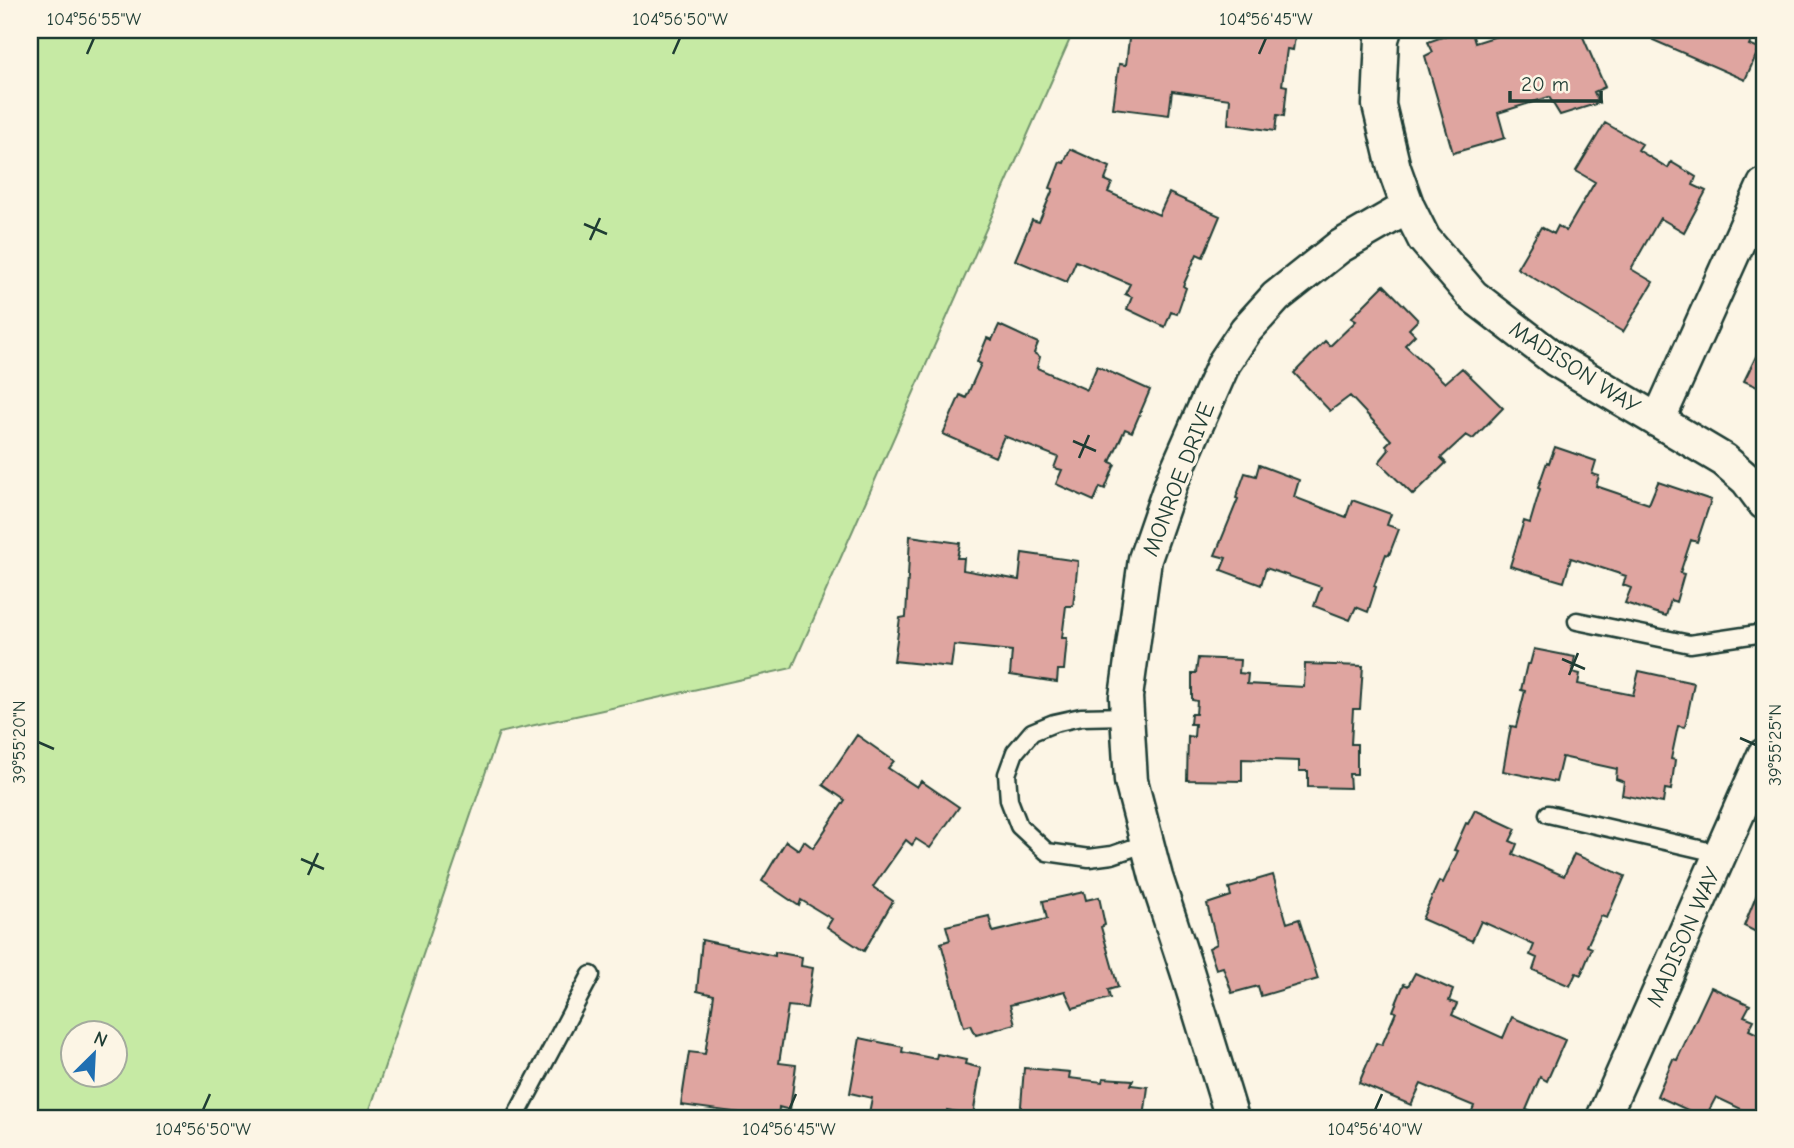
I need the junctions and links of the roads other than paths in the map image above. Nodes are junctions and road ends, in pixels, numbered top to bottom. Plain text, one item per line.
1 (1385, 30) edge
2 (1764, 185) edge
3 (1408, 208) junction
4 (1658, 421) junction
5 (1761, 492) edge
6 (1577, 621) dead end
7 (1764, 633) edge
8 (1127, 716) junction
9 (1764, 755) edge
10 (1548, 814) dead end
11 (1147, 843) junction
12 (1721, 854) junction
13 (592, 975) dead end
14 (516, 1118) edge
15 (1232, 1118) edge
16 (1603, 1118) edge

1 - 3 street, MADISON WAY
2 - 4 street
3 - 4 street, MADISON WAY
3 - 8 street, MONROE DRIVE
4 - 5 street, MADISON WAY
6 - 7 lane
8 - 11 street, MONROE DRIVE
8 - 11 lane
9 - 12 street, MADISON WAY
10 - 12 lane
11 - 15 street, MONROE DRIVE
12 - 16 street, MADISON WAY
13 - 14 lane

